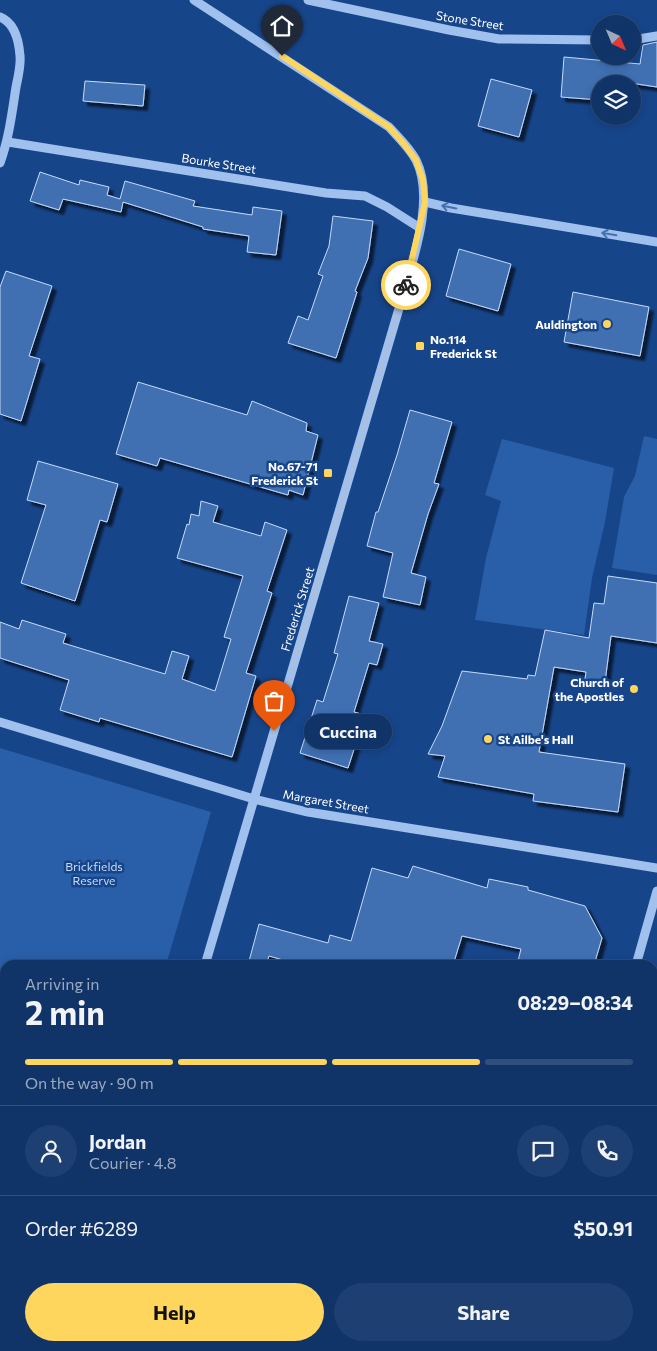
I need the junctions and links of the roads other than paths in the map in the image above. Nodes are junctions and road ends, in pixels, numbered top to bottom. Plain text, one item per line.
1 (308, 0) edge
2 (200, 1) edge
3 (0, 17) edge
4 (657, 36) edge
5 (641, 39) edge
6 (591, 40) edge
7 (8, 142) junction
8 (0, 163) edge
9 (425, 202) junction
10 (420, 228) junction
11 (657, 242) edge
12 (0, 722) edge
13 (254, 799) junction
14 (657, 868) edge
15 (657, 890) edge
16 (206, 960) edge
17 (637, 960) edge

1 - 6 street, Stone Street
2 - 9 street, Frederick Street
3 - 7 street
4 - 5 street
7 - 8 street
7 - 10 street, Bourke Street
9 - 10 street, Frederick Street
11 -> 9 street
10 - 13 street, Frederick Street
12 - 13 street, Margaret Street
13 - 14 street, Margaret Street
13 - 16 street, Frederick Street
15 - 17 street

